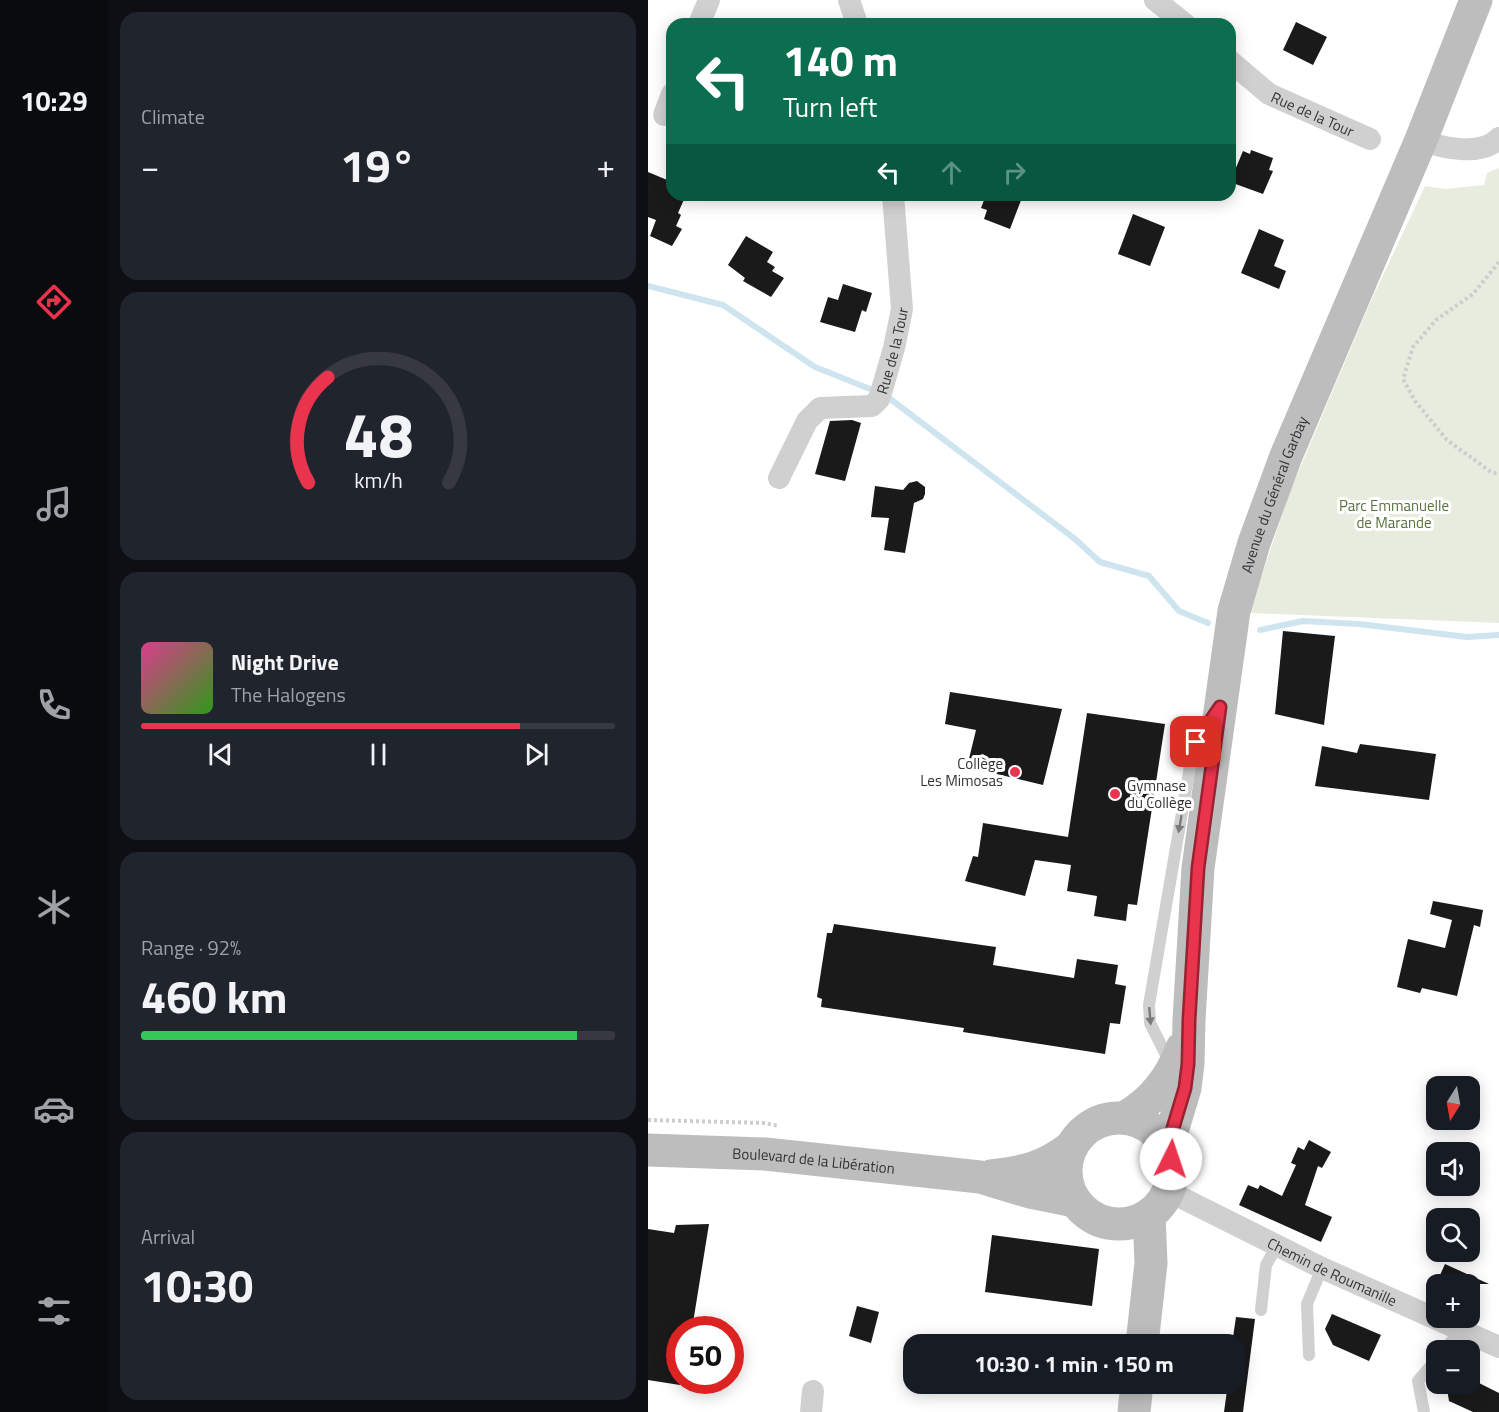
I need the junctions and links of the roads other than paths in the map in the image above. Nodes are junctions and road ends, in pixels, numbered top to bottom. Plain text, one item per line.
1 (709, 0) edge
2 (849, 0) edge
3 (1155, 0) edge
4 (1476, 0) edge
5 (702, 18) edge
6 (855, 18) edge
7 (1178, 18) edge
8 (1236, 66) edge
9 (666, 110) edge
10 (664, 115) dead end
11 (1499, 138) edge
12 (1370, 139) dead end
13 (1421, 140) junction
14 (893, 201) edge
15 (779, 478) dead end
16 (1220, 707) junction
17 (1189, 1020) junction
18 (1173, 1069) junction
19 (1124, 1118) junction
20 (1071, 1147) junction
21 (1167, 1148) junction
22 (648, 1150) edge
23 (980, 1177) junction
24 (1075, 1201) junction
25 (1159, 1203) junction
26 (1106, 1222) junction
27 (1278, 1246) junction
28 (1322, 1268) junction
29 (1147, 1303) junction
30 (1261, 1310) dead end
31 (1460, 1330) junction
32 (1143, 1334) edge
33 (1452, 1340) edge
34 (1499, 1347) edge
35 (1309, 1355) dead end
36 (1426, 1372) edge
37 (1136, 1394) edge
38 (1134, 1412) edge
39 (1424, 1412) edge

1 - 5 street
2 - 6 street
3 - 7 street
4 - 13 main road, Avenue du Général Garbay
8 - 12 street, Rue de la Tour
9 - 10 street
11 - 13 street
13 - 16 main road, Avenue du Général Garbay
14 - 15 street, Rue de la Tour
16 - 17 main road, Avenue du Général Garbay
16 -> 18 lane
17 - 18 main road, Avenue du Général Garbay
17 - 21 main road, Avenue du Général Garbay
18 - 19 main road, Avenue du Général Garbay
19 - 20 main road
19 - 21 main road
20 - 23 main road
20 - 24 main road
21 - 25 main road
22 - 23 main road, Boulevard de la Libération
23 - 24 main road
24 - 26 main road
25 - 26 main road
25 - 27 street, Chemin de Roumanille
25 - 29 main road
26 - 29 main road
27 - 28 street, Chemin de Roumanille
27 - 30 lane
28 - 31 street, Chemin de Roumanille
28 - 35 lane
29 - 32 main road
31 - 33 lane
31 - 34 street, Chemin de Roumanille
36 - 39 lane
37 - 38 main road

